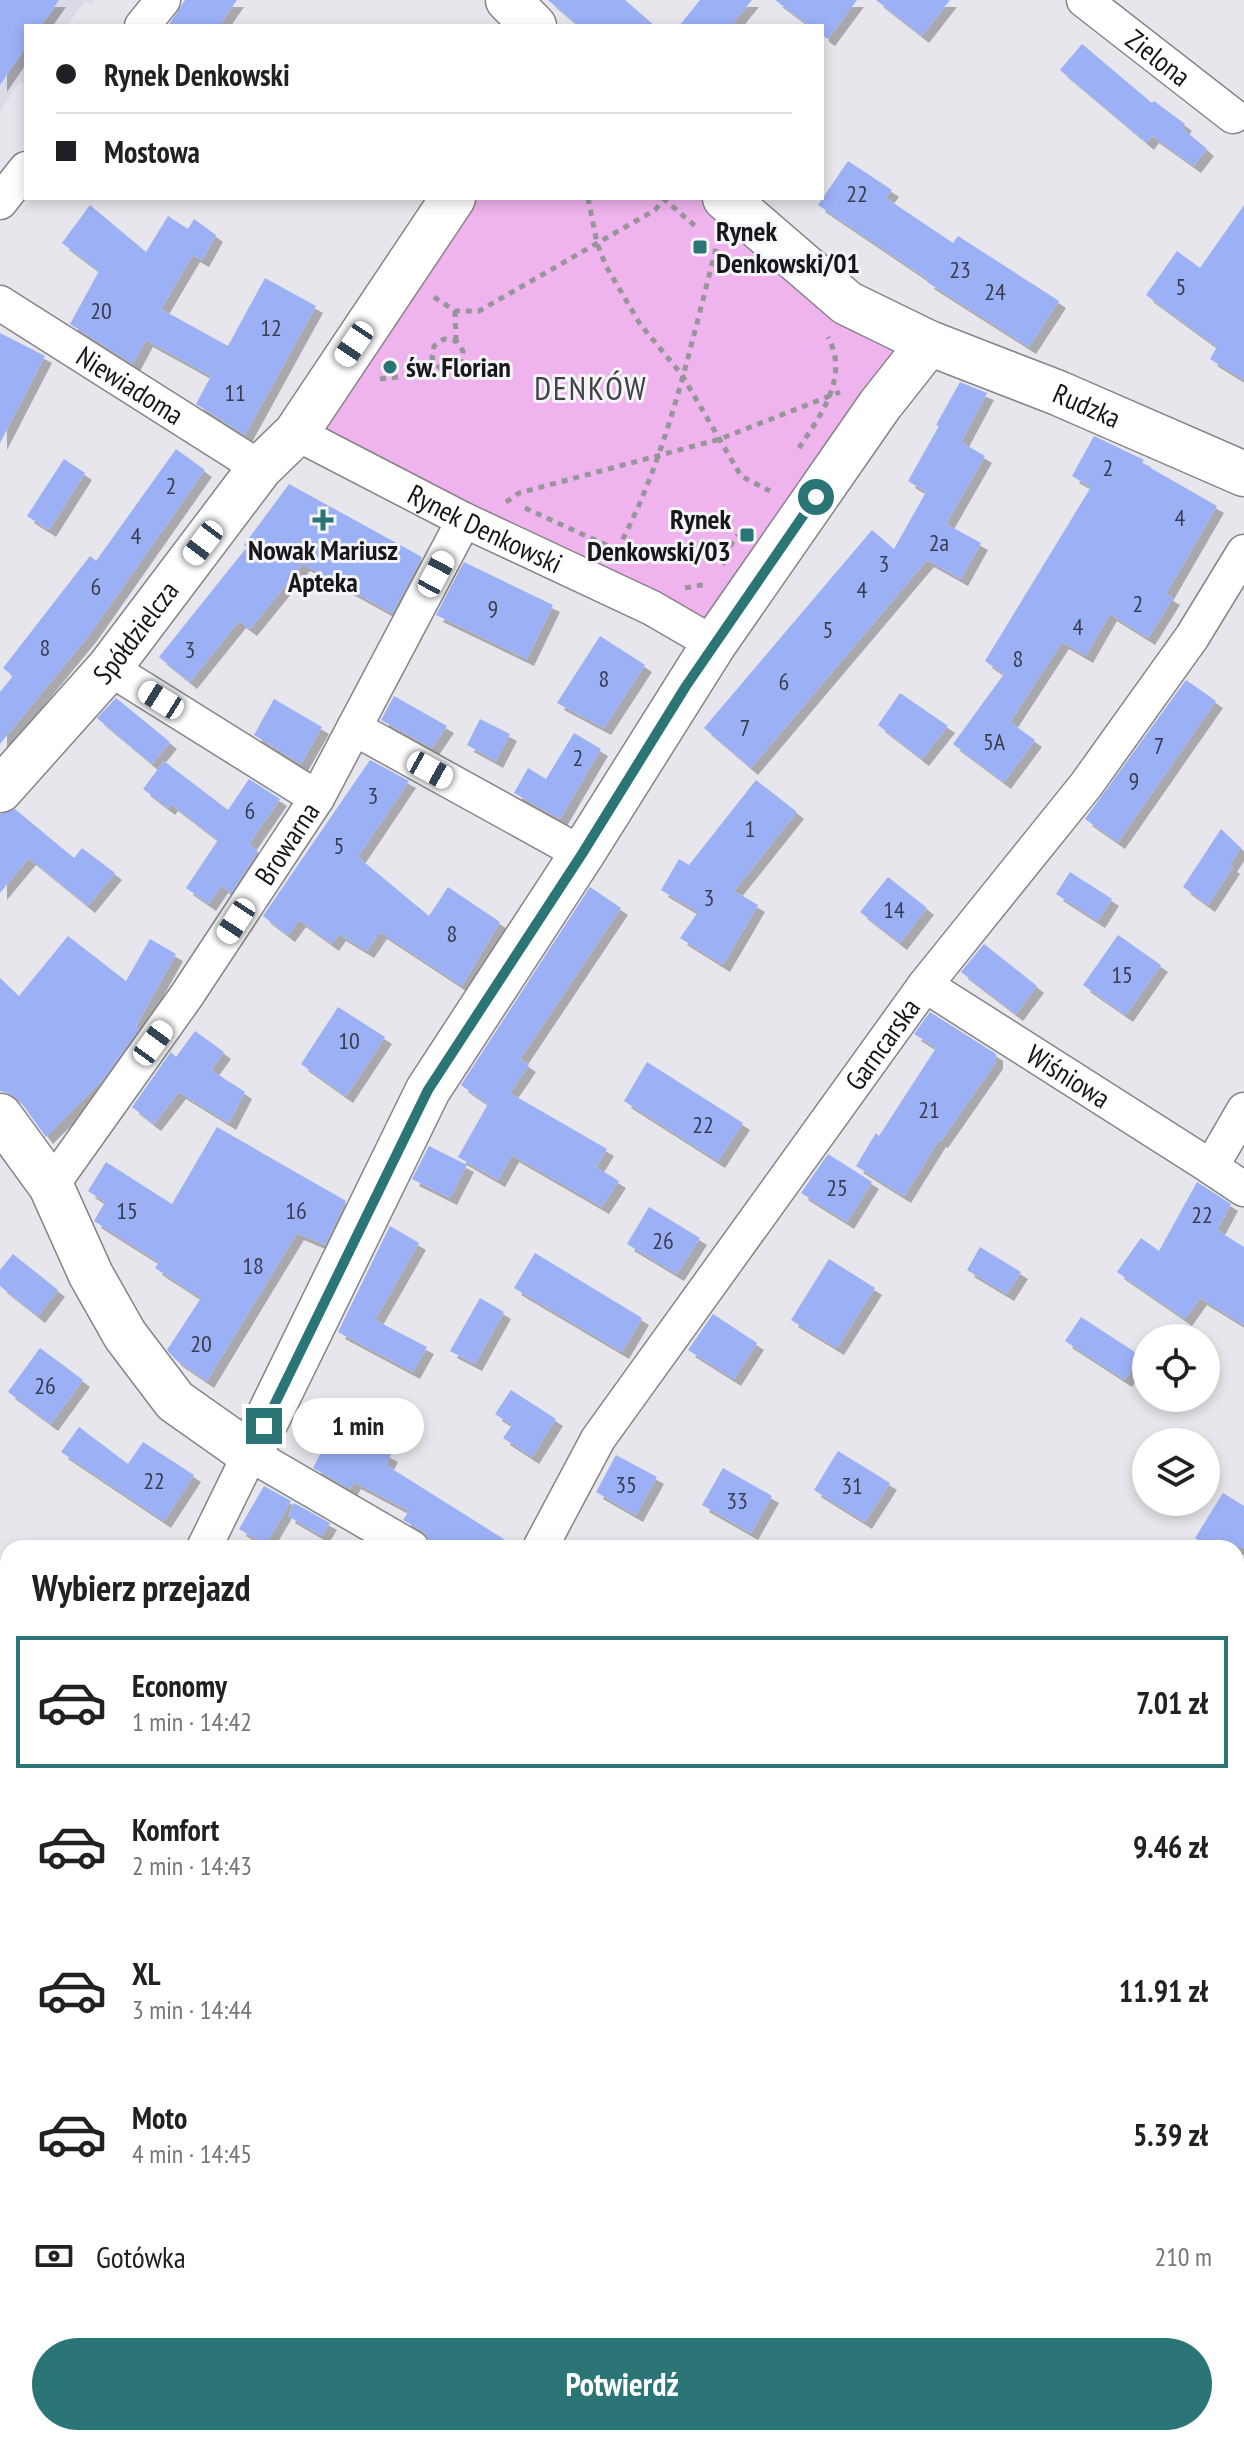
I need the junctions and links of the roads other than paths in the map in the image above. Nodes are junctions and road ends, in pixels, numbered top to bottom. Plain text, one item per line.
1 (163, 0) edge
2 (508, 0) edge
3 (1084, 0) edge
4 (144, 24) edge
5 (532, 24) edge
6 (1233, 116) dead end
7 (24, 172) edge
8 (452, 200) edge
9 (727, 200) edge
10 (0, 202) edge
11 (0, 303) edge
12 (929, 343) junction
13 (296, 433) junction
14 (260, 468) junction
15 (1244, 474) edge
16 (464, 520) junction
17 (1244, 552) edge
18 (714, 644) junction
19 (109, 668) junction
20 (354, 728) junction
21 (0, 790) edge
22 (317, 798) junction
23 (582, 854) junction
24 (925, 985) junction
25 (1244, 1110) edge
26 (0, 1116) edge
27 (1211, 1167) junction
28 (51, 1186) junction
29 (1244, 1189) edge
30 (250, 1454) junction
31 (208, 1540) edge
32 (398, 1540) edge
33 (544, 1540) edge

1 - 4 street
2 - 5 street
3 - 6 street, Zielona
7 - 10 street
8 - 13 street
9 - 12 street
11 - 14 street, Niewiadoma
12 - 15 street, Rudzka
12 - 18 street
13 - 14 street, Spółdzielcza
13 - 16 street, Rynek Denkowski
14 - 19 street, Spółdzielcza
16 - 18 street, Rynek Denkowski
16 - 20 street, Browarna
17 - 24 street, Garncarska
18 - 23 street
19 - 21 street, Spółdzielcza
19 - 22 street
20 - 22 street, Browarna
20 - 23 street
22 - 28 street, Browarna
23 - 30 street
24 - 27 street, Wiśniowa
24 - 33 street, Garncarska
25 - 27 street
26 - 28 street
27 - 29 street, Wiśniowa
28 - 30 street
30 - 31 street
30 - 32 street

